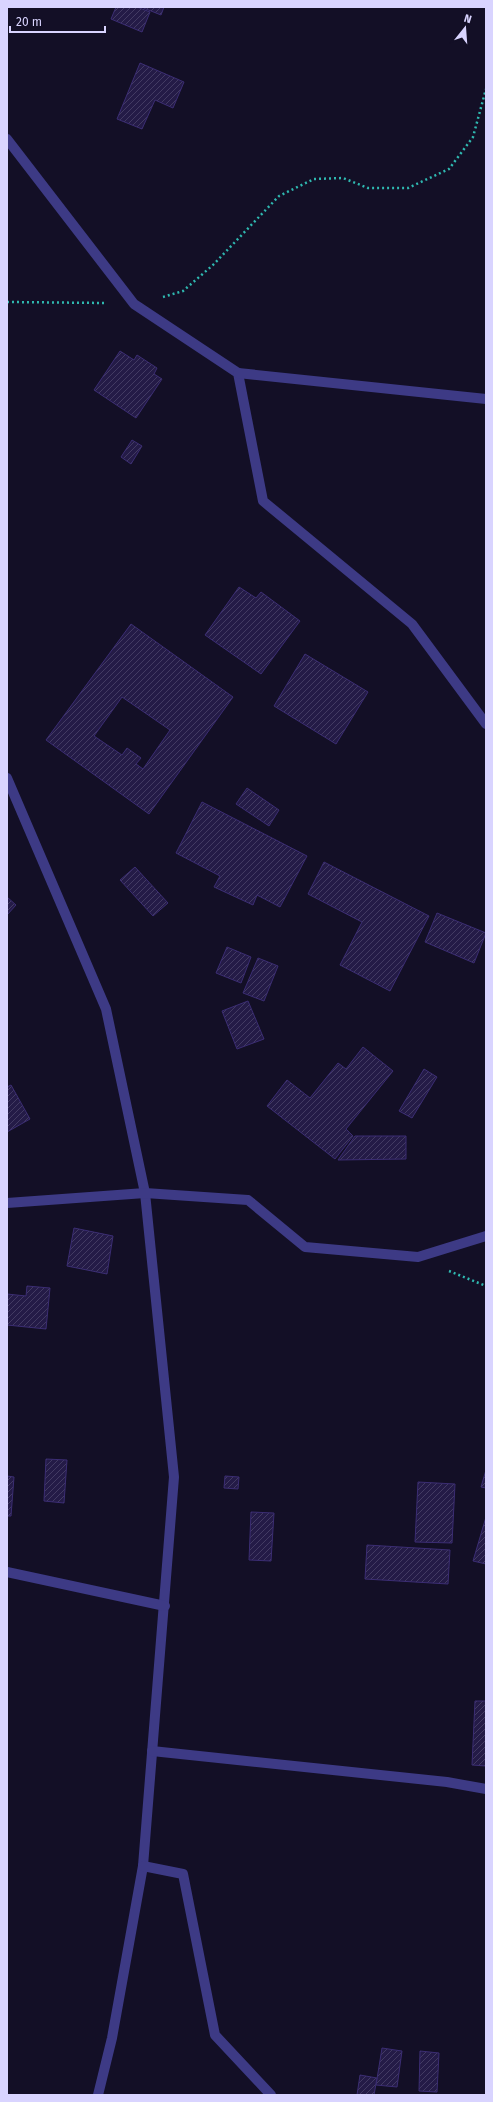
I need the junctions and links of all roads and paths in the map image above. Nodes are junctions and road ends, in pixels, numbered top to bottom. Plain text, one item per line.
1 (486, 90) edge
2 (7, 140) edge
3 (7, 302) edge
4 (134, 304) junction
5 (238, 373) junction
6 (486, 399) edge
7 (486, 724) edge
8 (7, 778) edge
9 (146, 1193) junction
10 (7, 1203) edge
11 (486, 1236) edge
12 (7, 1572) edge
13 (165, 1606) junction
14 (152, 1751) junction
15 (486, 1789) edge
16 (143, 1866) junction
17 (98, 2095) edge
18 (271, 2095) edge

1 - 4 path
2 - 4 street
3 - 4 path
4 - 5 street
5 - 6 street
5 - 7 street
8 - 9 street
9 - 10 street
9 - 11 street
9 - 13 street
12 - 13 street
13 - 14 street
14 - 15 street
14 - 16 street
16 - 17 street
16 - 18 street

